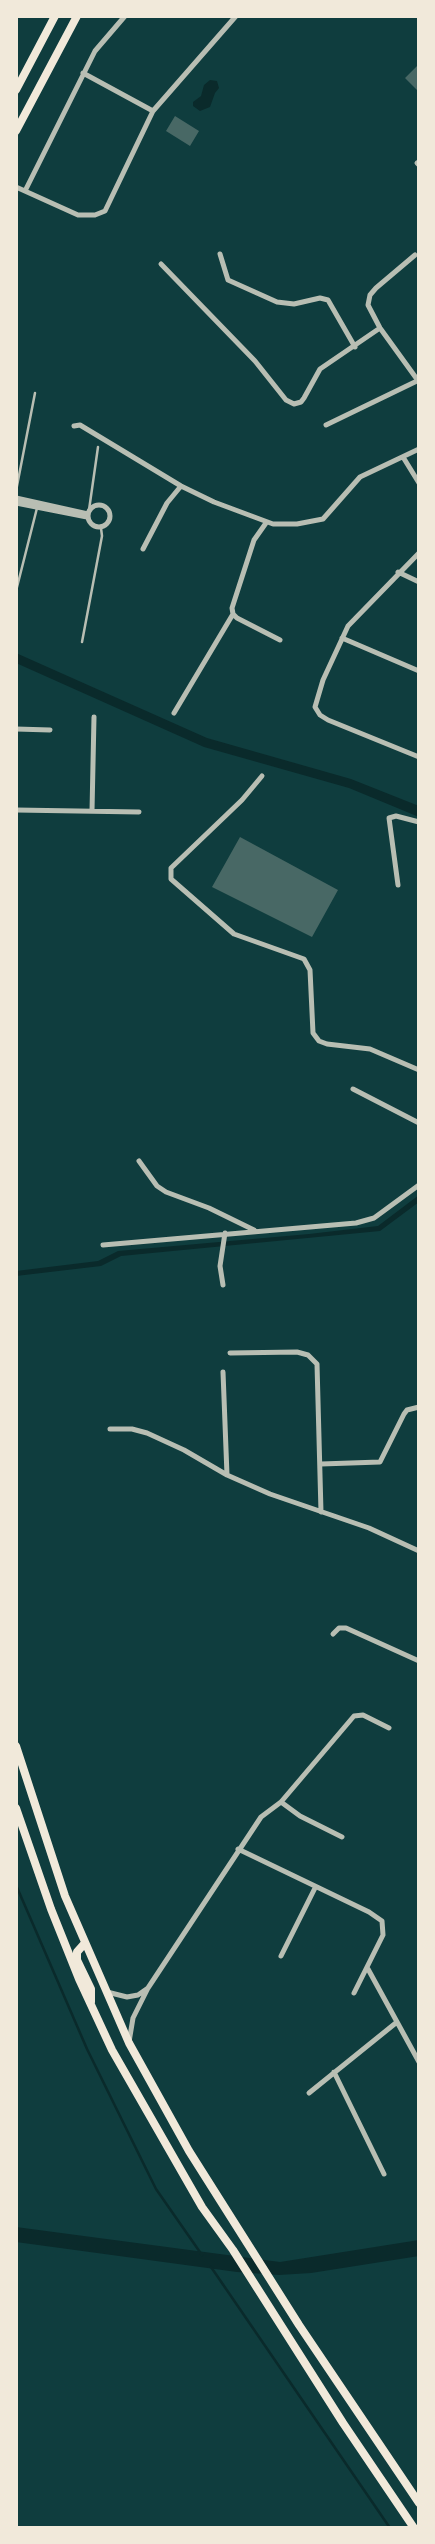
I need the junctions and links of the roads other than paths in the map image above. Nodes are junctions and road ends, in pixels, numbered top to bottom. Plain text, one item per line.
1 (55, 16) edge
2 (77, 16) edge
3 (126, 16) edge
4 (236, 16) edge
5 (83, 73) junction
6 (16, 90) edge
7 (153, 110) junction
8 (16, 131) edge
9 (16, 187) edge
10 (25, 191) junction
11 (220, 254) dead end
12 (416, 255) dead end
13 (161, 264) dead end
14 (380, 328) junction
15 (355, 347) junction
16 (418, 381) edge
17 (35, 392) dead end
18 (326, 425) dead end
19 (74, 426) dead end
20 (98, 447) dead end
21 (419, 449) edge
22 (403, 457) junction
23 (419, 483) edge
24 (181, 486) junction
25 (16, 491) edge
26 (16, 498) edge
27 (16, 503) edge
28 (38, 507) junction
29 (88, 514) junction
30 (266, 523) junction
31 (100, 528) junction
32 (143, 549) dead end
33 (419, 552) edge
34 (398, 572) junction
35 (419, 582) edge
36 (16, 591) edge
37 (233, 614) junction
38 (342, 638) junction
39 (280, 640) dead end
40 (82, 642) dead end
41 (419, 671) edge
42 (174, 713) dead end
43 (94, 716) dead end
44 (16, 728) edge
45 (50, 730) dead end
46 (419, 757) edge
47 (262, 776) dead end
48 (16, 810) edge
49 (92, 811) junction
50 (139, 812) dead end
51 (419, 822) edge
52 (398, 885) dead end
53 (419, 1070) edge
54 (352, 1089) dead end
55 (419, 1123) edge
56 (139, 1161) dead end
57 (419, 1185) edge
58 (255, 1230) junction
59 (225, 1233) junction
60 (103, 1245) dead end
61 (223, 1285) dead end
62 (230, 1353) dead end
63 (223, 1372) dead end
64 (419, 1407) edge
65 (110, 1429) dead end
66 (321, 1464) junction
67 (227, 1475) junction
68 (321, 1512) junction
69 (419, 1551) edge
70 (333, 1634) dead end
71 (419, 1661) edge
72 (389, 1728) dead end
73 (16, 1746) edge
74 (281, 1802) junction
75 (16, 1808) edge
76 (342, 1837) dead end
77 (238, 1849) junction
78 (316, 1888) junction
79 (85, 1943) junction
80 (281, 1956) dead end
81 (368, 1968) junction
82 (148, 1988) junction
83 (106, 1992) junction
84 (354, 1993) dead end
85 (92, 2006) junction
86 (397, 2022) junction
87 (129, 2043) junction
88 (419, 2062) edge
89 (334, 2072) junction
90 (309, 2093) dead end
91 (384, 2174) dead end
92 (419, 2503) edge
93 (414, 2528) edge

1 - 6 main road
2 - 8 main road
3 - 5 street
4 - 7 street
5 - 7 street
5 - 10 street
7 - 10 street
9 - 10 street
11 - 15 street
12 - 14 street
13 - 15 street
14 - 15 street
14 - 16 street
16 - 18 street
17 - 25 lane
19 - 24 street
20 - 29 lane
21 - 22 street
22 - 23 street
22 - 30 street
24 - 30 street
24 - 32 street
26 - 29 street
27 - 28 street
28 - 29 street
28 - 36 lane
29 - 31 street
29 - 31 street
30 - 37 street
31 - 40 lane
33 - 34 street
34 - 35 street
34 - 38 street
37 - 39 street
37 - 42 street
38 - 41 street
38 - 46 street
43 - 49 street
44 - 45 street
47 - 53 street
48 - 49 street
49 - 50 street
51 - 52 street
54 - 55 street
56 - 58 street
57 - 58 street
58 - 59 street
59 - 60 street
59 - 61 street
62 - 66 street
63 - 67 street
64 - 66 street
65 - 67 street
66 - 68 street
67 - 68 street
68 - 69 street
70 - 71 street
72 - 74 street
73 - 79 main road
74 - 76 street
74 - 77 street
75 - 85 main road
77 - 78 street
77 - 82 street
78 - 80 street
78 - 81 street
79 - 83 main road
79 - 85 main road
81 - 84 street
81 - 86 street
82 - 83 street
82 - 87 street
83 - 87 main road
85 - 93 main road
86 - 88 street
86 - 89 street
87 - 92 main road
89 - 90 street
89 - 91 street

